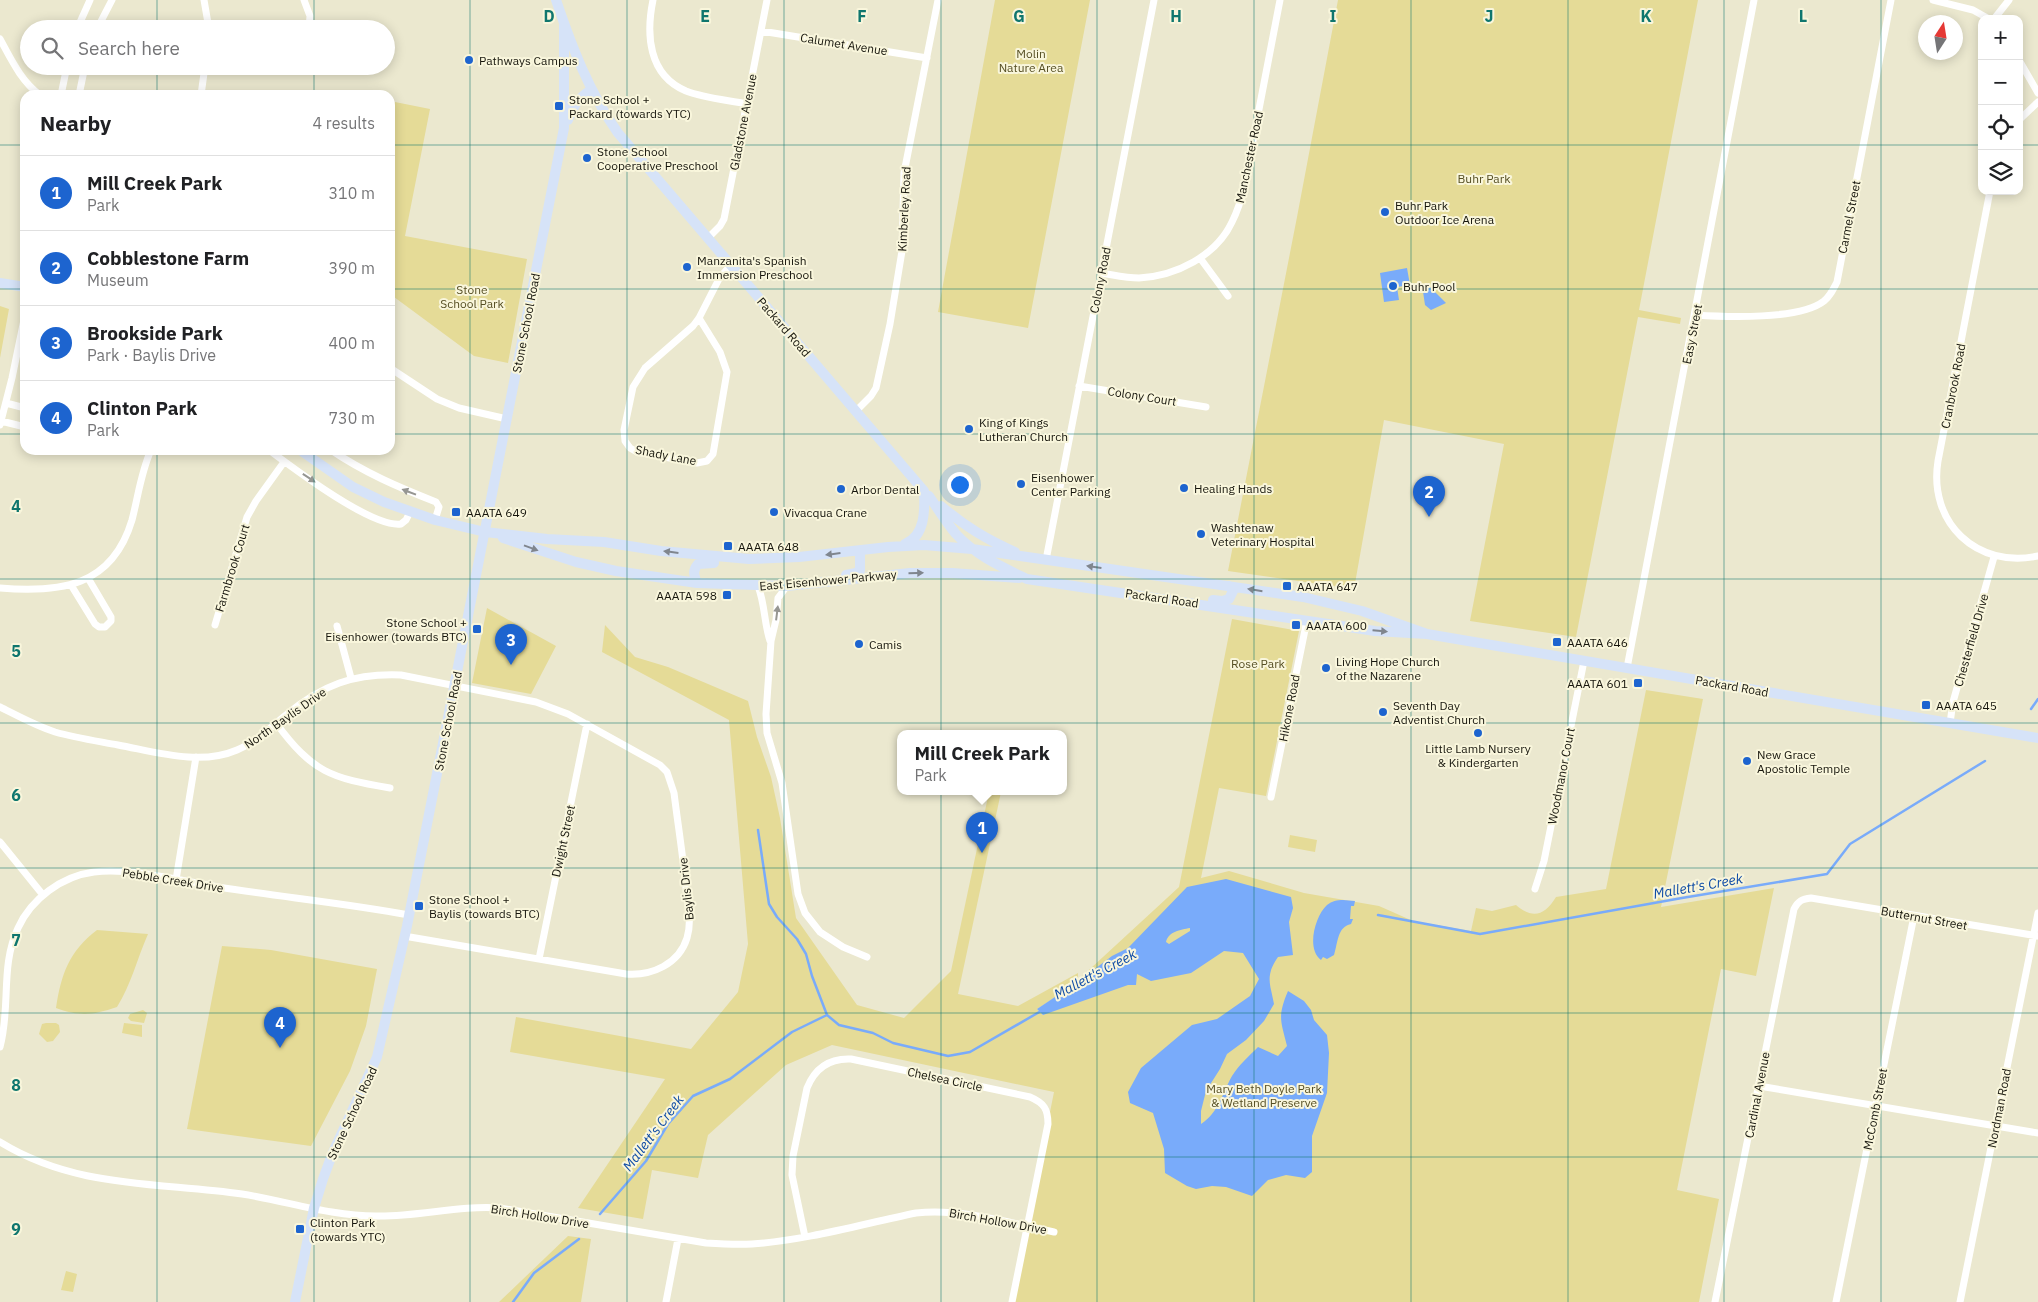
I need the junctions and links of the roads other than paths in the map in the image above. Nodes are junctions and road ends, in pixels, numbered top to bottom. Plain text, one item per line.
1 (90, 0) edge
2 (112, 0) edge
3 (204, 0) edge
4 (304, 0) edge
5 (556, 0) edge
6 (653, 0) edge
7 (767, 0) edge
8 (938, 0) edge
9 (1154, 0) edge
10 (1280, 0) edge
11 (1754, 0) edge
12 (1891, 0) edge
13 (1933, 0) edge
14 (2009, 0) edge
15 (1982, 15) edge
16 (1997, 15) edge
17 (81, 20) edge
18 (102, 20) edge
19 (207, 20) edge
20 (310, 20) edge
21 (564, 24) junction
22 (761, 31) junction
23 (0, 39) edge
24 (927, 58) junction
25 (2023, 67) edge
26 (20, 74) edge
27 (21, 75) edge
28 (65, 75) edge
29 (83, 75) edge
30 (204, 75) edge
31 (34, 90) edge
32 (62, 90) edge
33 (80, 90) edge
34 (202, 90) edge
35 (591, 90) junction
36 (2038, 93) edge
37 (2038, 102) edge
38 (747, 104) junction
39 (2023, 116) edge
40 (564, 128) junction
41 (1989, 195) edge
42 (708, 238) junction
43 (1200, 258) junction
44 (730, 265) junction
45 (1101, 273) junction
46 (0, 283) edge
47 (20, 286) edge
48 (1228, 296) dead end
49 (1696, 315) junction
50 (699, 318) junction
51 (20, 337) edge
52 (395, 371) edge
53 (1079, 386) junction
54 (6, 403) junction
55 (20, 407) edge
56 (1206, 407) dead end
57 (856, 411) junction
58 (507, 419) junction
59 (1, 423) edge
60 (20, 426) edge
61 (150, 455) edge
62 (275, 455) edge
63 (307, 455) edge
64 (339, 455) edge
65 (284, 462) junction
66 (926, 494) junction
67 (410, 512) junction
68 (435, 520) junction
69 (485, 532) junction
70 (899, 547) junction
71 (972, 549) junction
72 (860, 550) junction
73 (997, 553) joint
74 (1994, 556) junction
75 (2038, 556) edge
76 (1025, 557) junction
77 (749, 559) junction
78 (1046, 560) junction
79 (88, 578) junction
80 (1028, 579) junction
81 (697, 583) junction
82 (819, 584) junction
83 (72, 585) junction
84 (758, 586) junction
85 (786, 586) junction
86 (1229, 586) junction
87 (0, 588) edge
88 (1157, 598) junction
89 (1334, 604) junction
90 (1247, 611) junction
91 (1307, 620) junction
92 (215, 625) dead end
93 (337, 626) dead end
94 (1427, 634) junction
95 (770, 642) junction
96 (1584, 661) junction
97 (1627, 668) junction
98 (351, 678) junction
99 (455, 686) junction
100 (0, 707) edge
101 (276, 723) junction
102 (1950, 723) junction
103 (587, 724) junction
104 (2038, 738) edge
105 (196, 757) junction
106 (390, 788) dead end
107 (1271, 797) dead end
108 (0, 842) edge
109 (176, 880) junction
110 (1535, 889) dead end
111 (43, 895) junction
112 (1810, 898) joint
113 (2038, 913) edge
114 (409, 915) junction
115 (1914, 916) junction
116 (404, 936) junction
117 (2036, 936) edge
118 (867, 957) dead end
119 (539, 959) junction
120 (3, 968) edge
121 (3, 986) edge
122 (0, 1046) edge
123 (1759, 1086) junction
124 (1876, 1106) junction
125 (1995, 1126) junction
126 (2038, 1133) edge
127 (0, 1142) edge
128 (314, 1208) junction
129 (1027, 1226) junction
130 (1054, 1232) dead end
131 (805, 1237) junction
132 (678, 1239) junction
133 (295, 1302) edge
134 (666, 1302) edge
135 (1012, 1302) edge
136 (1715, 1302) edge
137 (1836, 1302) edge
138 (1960, 1302) edge

1 - 17 street
2 - 18 street
3 - 19 street
4 - 20 street
5 - 21 main road
6 - 38 street
7 - 22 street, Gladstone Avenue
8 - 24 street, Kimberley Road
9 - 45 street, Colony Road
10 - 43 street, Manchester Road
11 - 49 street, Easy Street
12 - 49 street, Carmel Street
13 - 15 street
14 - 16 street
21 - 35 main road, Packard Road
21 - 40 main road
22 - 24 street, Calumet Avenue
22 - 38 street, Gladstone Avenue
23 - 26 street
24 - 57 street, Kimberley Road
25 - 36 street
27 - 31 street
28 - 32 street
29 - 33 street
30 - 34 street
35 - 40 main road
35 - 42 main road, Packard Road
37 - 39 street
38 - 42 street, Gladstone Avenue
40 - 58 main road, Stone School Road
41 - 74 street, Cranbrook Road
42 - 44 main road, Packard Road
43 - 45 street, Manchester Road
43 - 48 street
44 - 50 street, Shady Lane
44 - 57 main road, Packard Road
45 - 53 street, Colony Road
46 - 47 main road
49 - 97 street, Easy Street
50 - 50 street, Shady Lane
51 - 54 street
52 - 58 street
53 - 56 street, Colony Court
53 - 78 street, Colony Road
54 - 55 street
54 - 59 street
57 - 66 main road, Packard Road
58 - 69 main road, Stone School Road
59 - 60 street
61 - 79 street
62 - 65 street
63 - 67 main road, East Eisenhower Parkway
68 -> 64 street
65 -> 67 street
65 - 92 street, Farmbrook Court
66 - 70 main road
66 - 71 main road, Packard Road
66 - 76 main road
67 - 68 main road, East Eisenhower Parkway
68 - 69 main road, East Eisenhower Parkway
77 -> 69 main road, East Eisenhower Parkway
69 -> 81 main road, East Eisenhower Parkway
69 - 99 main road, Stone School Road
70 - 71 main road, East Eisenhower Parkway
70 - 72 main road, East Eisenhower Parkway
71 - 73 main road, East Eisenhower Parkway
71 - 80 main road, Packard Road
72 -> 77 main road, East Eisenhower Parkway
72 - 82 main road
73 - 76 main road, Packard Road
74 - 75 street
74 - 102 street, Chesterfield Drive
76 - 78 main road, Packard Road
77 - 81 main road
86 -> 78 main road, Packard Road
79 - 83 street
79 - 83 street
82 -> 80 main road, East Eisenhower Parkway
80 - 88 main road, Packard Road
81 - 84 main road, East Eisenhower Parkway
82 - 85 main road, East Eisenhower Parkway
83 - 87 street
84 - 85 main road, East Eisenhower Parkway
84 - 95 street
95 -> 85 street
86 - 88 main road
89 -> 86 main road, Packard Road
88 - 90 main road, Packard Road
89 - 90 main road
89 - 94 main road, Packard Road
90 - 91 main road, Packard Road
91 -> 94 main road, Packard Road
91 - 107 street, Hikone Road
93 - 98 street
94 - 96 main road, Packard Road
95 - 118 street
96 - 97 main road, Packard Road
96 - 110 street, Woodmanor Court
97 - 102 main road, Packard Road
98 - 99 street, North Baylis Drive
98 - 101 street, North Baylis Drive
99 - 103 street, Baylis Drive
99 - 114 main road, Stone School Road
100 - 105 street, North Baylis Drive
101 - 105 street, North Baylis Drive
101 - 106 street
102 - 104 main road, Packard Road
103 - 119 street, Dwight Street
103 - 119 street, Baylis Drive
105 - 109 street
108 - 111 street
109 - 111 street, Pebble Creek Drive
109 - 114 street, Pebble Creek Drive
111 - 120 street, Pebble Creek Drive
112 - 115 street, Butternut Street
112 - 123 street, Cardinal Avenue
113 - 117 street, Nordman Road
114 - 116 main road, Stone School Road
115 - 117 street, Butternut Street
115 - 124 street, McComb Street
116 - 119 street, Baylis Drive
116 - 128 main road, Stone School Road
117 - 125 street, Nordman Road
120 - 121 street, Pebble Creek Drive
121 - 122 street, Pebble Creek Drive
123 - 124 street
123 - 136 street, Cardinal Avenue
124 - 125 street
124 - 137 street, McComb Street
125 - 126 street
125 - 138 street, Nordman Road
127 - 128 street, Birch Hollow Drive
128 - 132 street, Birch Hollow Drive
128 - 133 main road, Stone School Road
129 - 130 street, Birch Hollow Drive
129 - 131 street, Birch Hollow Drive
129 - 131 street, Chelsea Circle
129 - 135 street, Chelsea Circle
131 - 132 street, Birch Hollow Drive
132 - 134 street

